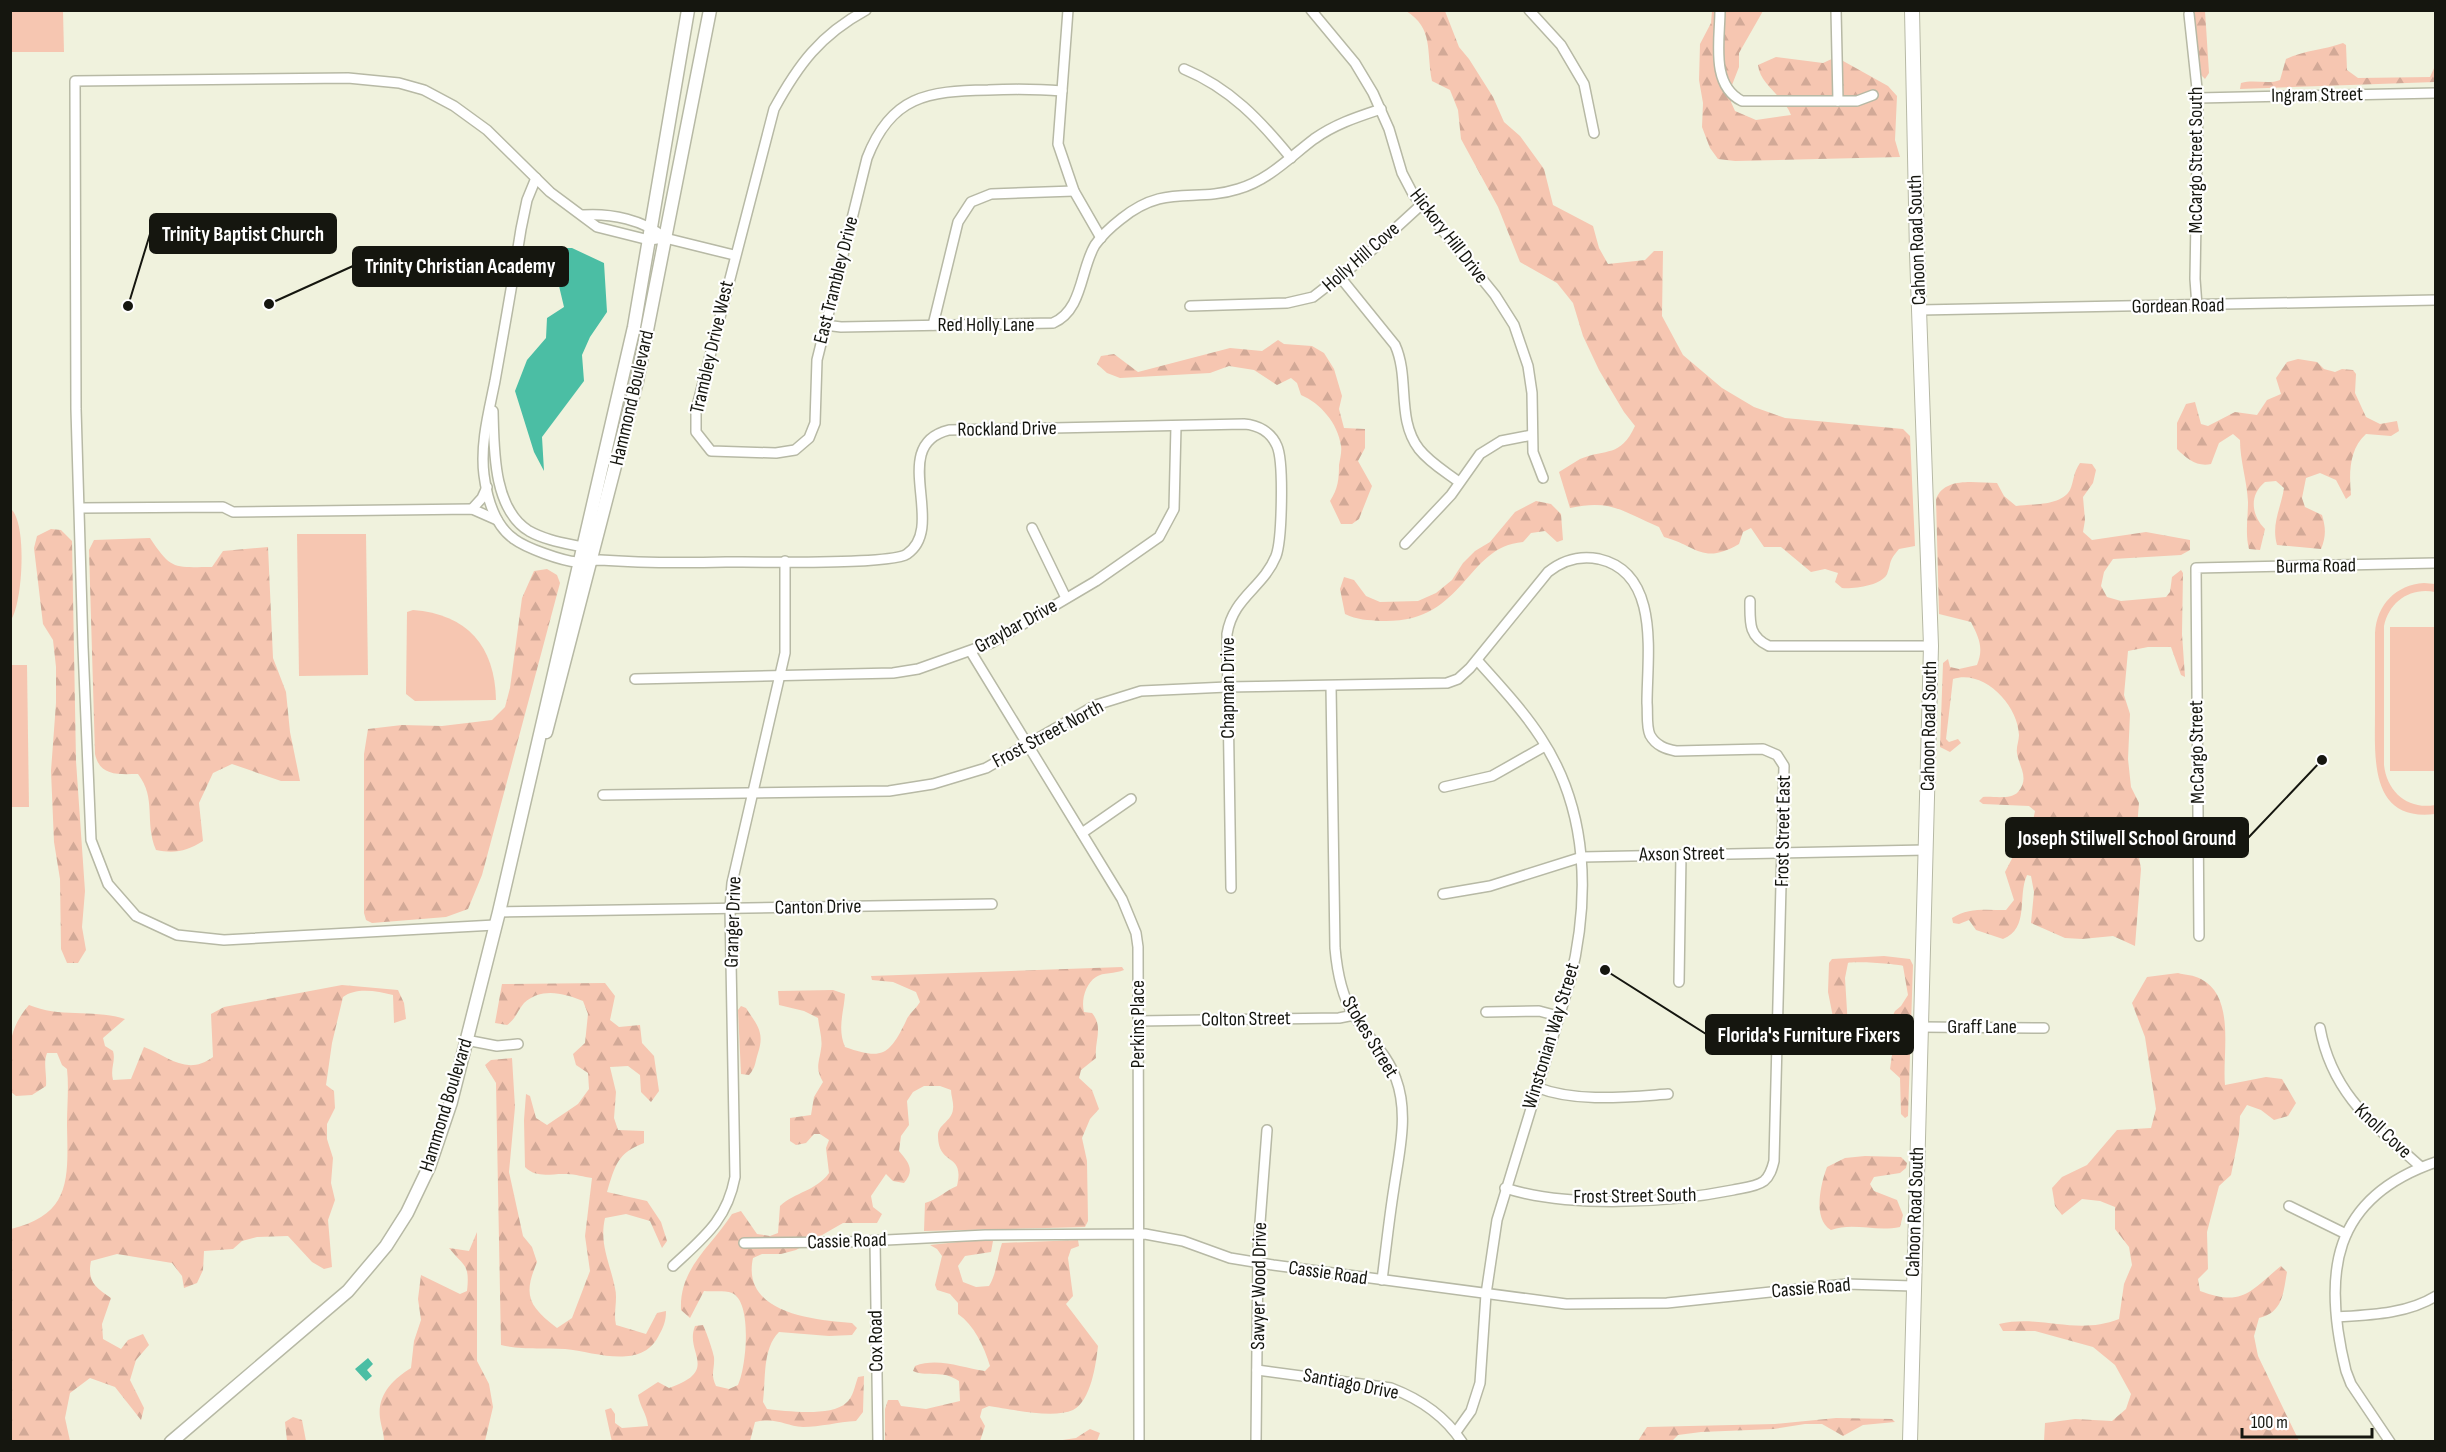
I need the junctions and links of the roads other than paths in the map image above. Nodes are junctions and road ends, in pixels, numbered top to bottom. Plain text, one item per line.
1 (688, 10) edge
2 (710, 10) edge
3 (866, 10) edge
4 (1068, 10) edge
5 (1311, 10) edge
6 (1528, 10) edge
7 (1720, 10) edge
8 (1836, 10) edge
9 (1912, 10) edge
10 (2189, 15) dead end
11 (1184, 69) dead end
12 (1062, 91) junction
13 (2436, 93) edge
14 (1873, 95) dead end
15 (2198, 98) junction
16 (1838, 101) junction
17 (1381, 109) junction
18 (1594, 133) dead end
19 (1291, 158) junction
20 (536, 178) junction
21 (1074, 191) junction
22 (1421, 205) junction
23 (583, 215) junction
24 (651, 226) junction
25 (665, 238) junction
26 (1101, 238) junction
27 (649, 240) junction
28 (734, 255) junction
29 (1340, 277) junction
30 (2436, 300) edge
31 (1190, 306) dead end
32 (2197, 306) junction
33 (1920, 310) junction
34 (825, 325) junction
35 (933, 325) junction
36 (493, 391) junction
37 (1176, 426) junction
38 (1269, 434) joint
39 (1533, 435) junction
40 (805, 443) joint
41 (1543, 478) dead end
42 (1459, 482) junction
43 (487, 487) junction
44 (80, 508) junction
45 (472, 509) junction
46 (499, 521) junction
47 (1032, 528) dead end
48 (1406, 544) dead end
49 (582, 548) junction
50 (1584, 557) joint
51 (592, 560) junction
52 (785, 561) junction
53 (578, 562) junction
54 (2436, 563) edge
55 (2196, 568) joint
56 (1066, 597) junction
57 (1750, 601) dead end
58 (1931, 646) junction
59 (971, 652) junction
60 (1477, 660) junction
61 (780, 676) junction
62 (635, 679) dead end
63 (1331, 686) junction
64 (1227, 687) junction
65 (1027, 744) junction
66 (1545, 746) junction
67 (529, 779) junction
68 (1444, 787) dead end
69 (753, 793) junction
70 (603, 795) dead end
71 (1131, 799) dead end
72 (1082, 833) junction
73 (1926, 850) junction
74 (1784, 852) junction
75 (1681, 855) junction
76 (1582, 857) junction
77 (1231, 888) dead end
78 (1443, 894) dead end
79 (992, 904) dead end
80 (730, 908) junction
81 (499, 912) junction
82 (495, 925) junction
83 (2199, 936) dead end
84 (1679, 982) dead end
85 (1486, 1012) dead end
86 (1354, 1015) junction
87 (1558, 1016) junction
88 (1138, 1021) junction
89 (1920, 1027) junction
90 (2044, 1028) dead end
91 (2320, 1028) dead end
92 (466, 1040) junction
93 (518, 1044) dead end
94 (1536, 1087) junction
95 (1668, 1094) dead end
96 (1267, 1130) dead end
97 (2436, 1162) edge
98 (2421, 1167) junction
99 (1764, 1181) joint
100 (1505, 1188) junction
101 (2289, 1206) dead end
102 (1138, 1234) junction
103 (2346, 1234) junction
104 (875, 1240) junction
105 (744, 1242) dead end
106 (1258, 1263) junction
107 (673, 1266) dead end
108 (1382, 1280) junction
109 (1913, 1286) junction
110 (1486, 1294) junction
111 (2436, 1296) edge
112 (2337, 1317) junction
113 (1257, 1370) junction
114 (1456, 1432) junction
115 (171, 1442) edge
116 (878, 1442) edge
117 (1139, 1442) edge
118 (1256, 1442) edge
119 (1462, 1442) edge
120 (1910, 1442) edge
121 (2391, 1442) edge

1 - 24 street, Hammond Boulevard
2 - 25 street, Hammond Boulevard
3 - 28 street, Trambley Drive West
4 - 12 street
5 - 17 street, Hickory Hill Drive
6 - 18 street
7 - 16 street
8 - 16 street
9 - 33 main road, Cahoon Road South
10 - 15 street, McCargo Street South
11 - 19 street
12 - 21 street
12 - 34 street, East Trambley Drive
13 - 15 street, Ingram Street
14 - 16 street
15 - 32 street, McCargo Street South
17 - 19 street, Red Holly Lane
17 - 22 street, Hickory Hill Drive
19 - 26 street, Red Holly Lane
20 - 23 street
20 - 36 street
20 - 44 street
21 - 26 street
21 - 35 street
22 - 29 street, Holly Hill Cove
22 - 39 street, Hickory Hill Drive
23 - 24 street
23 - 27 street
24 - 25 street
24 - 27 street, Hammond Boulevard
25 - 27 street
25 - 28 street
25 - 51 street, Hammond Boulevard
26 - 35 street, Red Holly Lane
27 - 49 street, Hammond Boulevard
28 - 40 street, Trambley Drive West
29 - 31 street, Holly Hill Cove
29 - 42 street
30 - 32 street, Gordean Road
32 - 33 street, Gordean Road
33 - 58 main road, Cahoon Road South
34 - 35 street, Red Holly Lane
34 - 40 street, East Trambley Drive
36 - 43 street
36 - 49 street
37 - 38 street, Rockland Drive
37 - 52 street, Rockland Drive
37 - 56 street, Graybar Drive
38 - 64 street, Chapman Drive
39 - 41 street, Hickory Hill Drive
39 - 42 street
42 - 48 street
43 - 45 street
43 - 46 street
44 - 45 street
44 - 82 street
45 - 46 street
46 - 53 street
47 - 56 street
49 - 51 street
49 - 53 street, Hammond Boulevard
50 - 60 street, Frost Street North
50 - 74 street, Frost Street East
51 - 52 street, Rockland Drive
51 - 53 street, Rockland Drive
51 - 67 street, Hammond Boulevard
52 - 61 street, Granger Drive
53 - 67 street, Hammond Boulevard
54 - 55 street, Burma Road
55 - 83 street, McCargo Street
56 - 59 street, Graybar Drive
57 - 58 street
58 - 73 main road, Cahoon Road South
59 - 61 street, Graybar Drive
59 - 65 street, Perkins Place
60 - 63 street, Frost Street North
60 - 66 street, Winstonian Way Street
61 - 62 street, Graybar Drive
61 - 69 street, Granger Drive
63 - 64 street, Frost Street North
63 - 86 street, Stokes Street
64 - 65 street, Frost Street North
64 - 77 street, Chapman Drive
65 - 69 street, Frost Street North
65 - 72 street, Perkins Place
66 - 68 street
66 - 76 street, Winstonian Way Street
67 - 81 street, Hammond Boulevard
69 - 70 street, Frost Street North
69 - 80 street, Granger Drive
71 - 72 street
72 - 88 street, Perkins Place
73 - 74 street, Axson Street
73 - 89 main road, Cahoon Road South
74 - 75 street, Axson Street
74 - 99 street, Frost Street East
75 - 76 street, Axson Street
75 - 84 street
76 - 78 street, Axson Street
76 - 87 street, Winstonian Way Street
79 - 80 street, Canton Drive
80 - 81 street, Canton Drive
80 - 107 street, Granger Drive
81 - 82 street, Hammond Boulevard
82 - 92 street, Hammond Boulevard
85 - 87 street
86 - 88 street, Colton Street
86 - 108 street, Stokes Street
87 - 94 street, Winstonian Way Street
88 - 102 street, Perkins Place
89 - 90 street, Graff Lane
89 - 109 main road, Cahoon Road South
91 - 98 street, Knoll Cove
92 - 93 street
92 - 115 street, Hammond Boulevard
94 - 95 street
94 - 100 street, Winstonian Way Street
96 - 106 street, Sawyer Wood Drive
97 - 98 street
98 - 103 street
99 - 100 street, Frost Street South
100 - 110 street, Winstonian Way Street
101 - 103 street
102 - 104 street, Cassie Road
102 - 106 street, Cassie Road
102 - 117 street, Perkins Place
103 - 112 street
104 - 105 street, Cassie Road
104 - 116 street, Cox Road
106 - 108 street, Cassie Road
106 - 113 street, Sawyer Wood Drive
108 - 110 street, Cassie Road
109 - 110 street, Cassie Road
109 - 120 main road, Cahoon Road South
110 - 114 street, Winstonian Way Street
111 - 112 street
112 - 121 street
113 - 114 street, Santiago Drive
113 - 118 street, Sawyer Wood Drive
114 - 119 street, Santiago Drive

